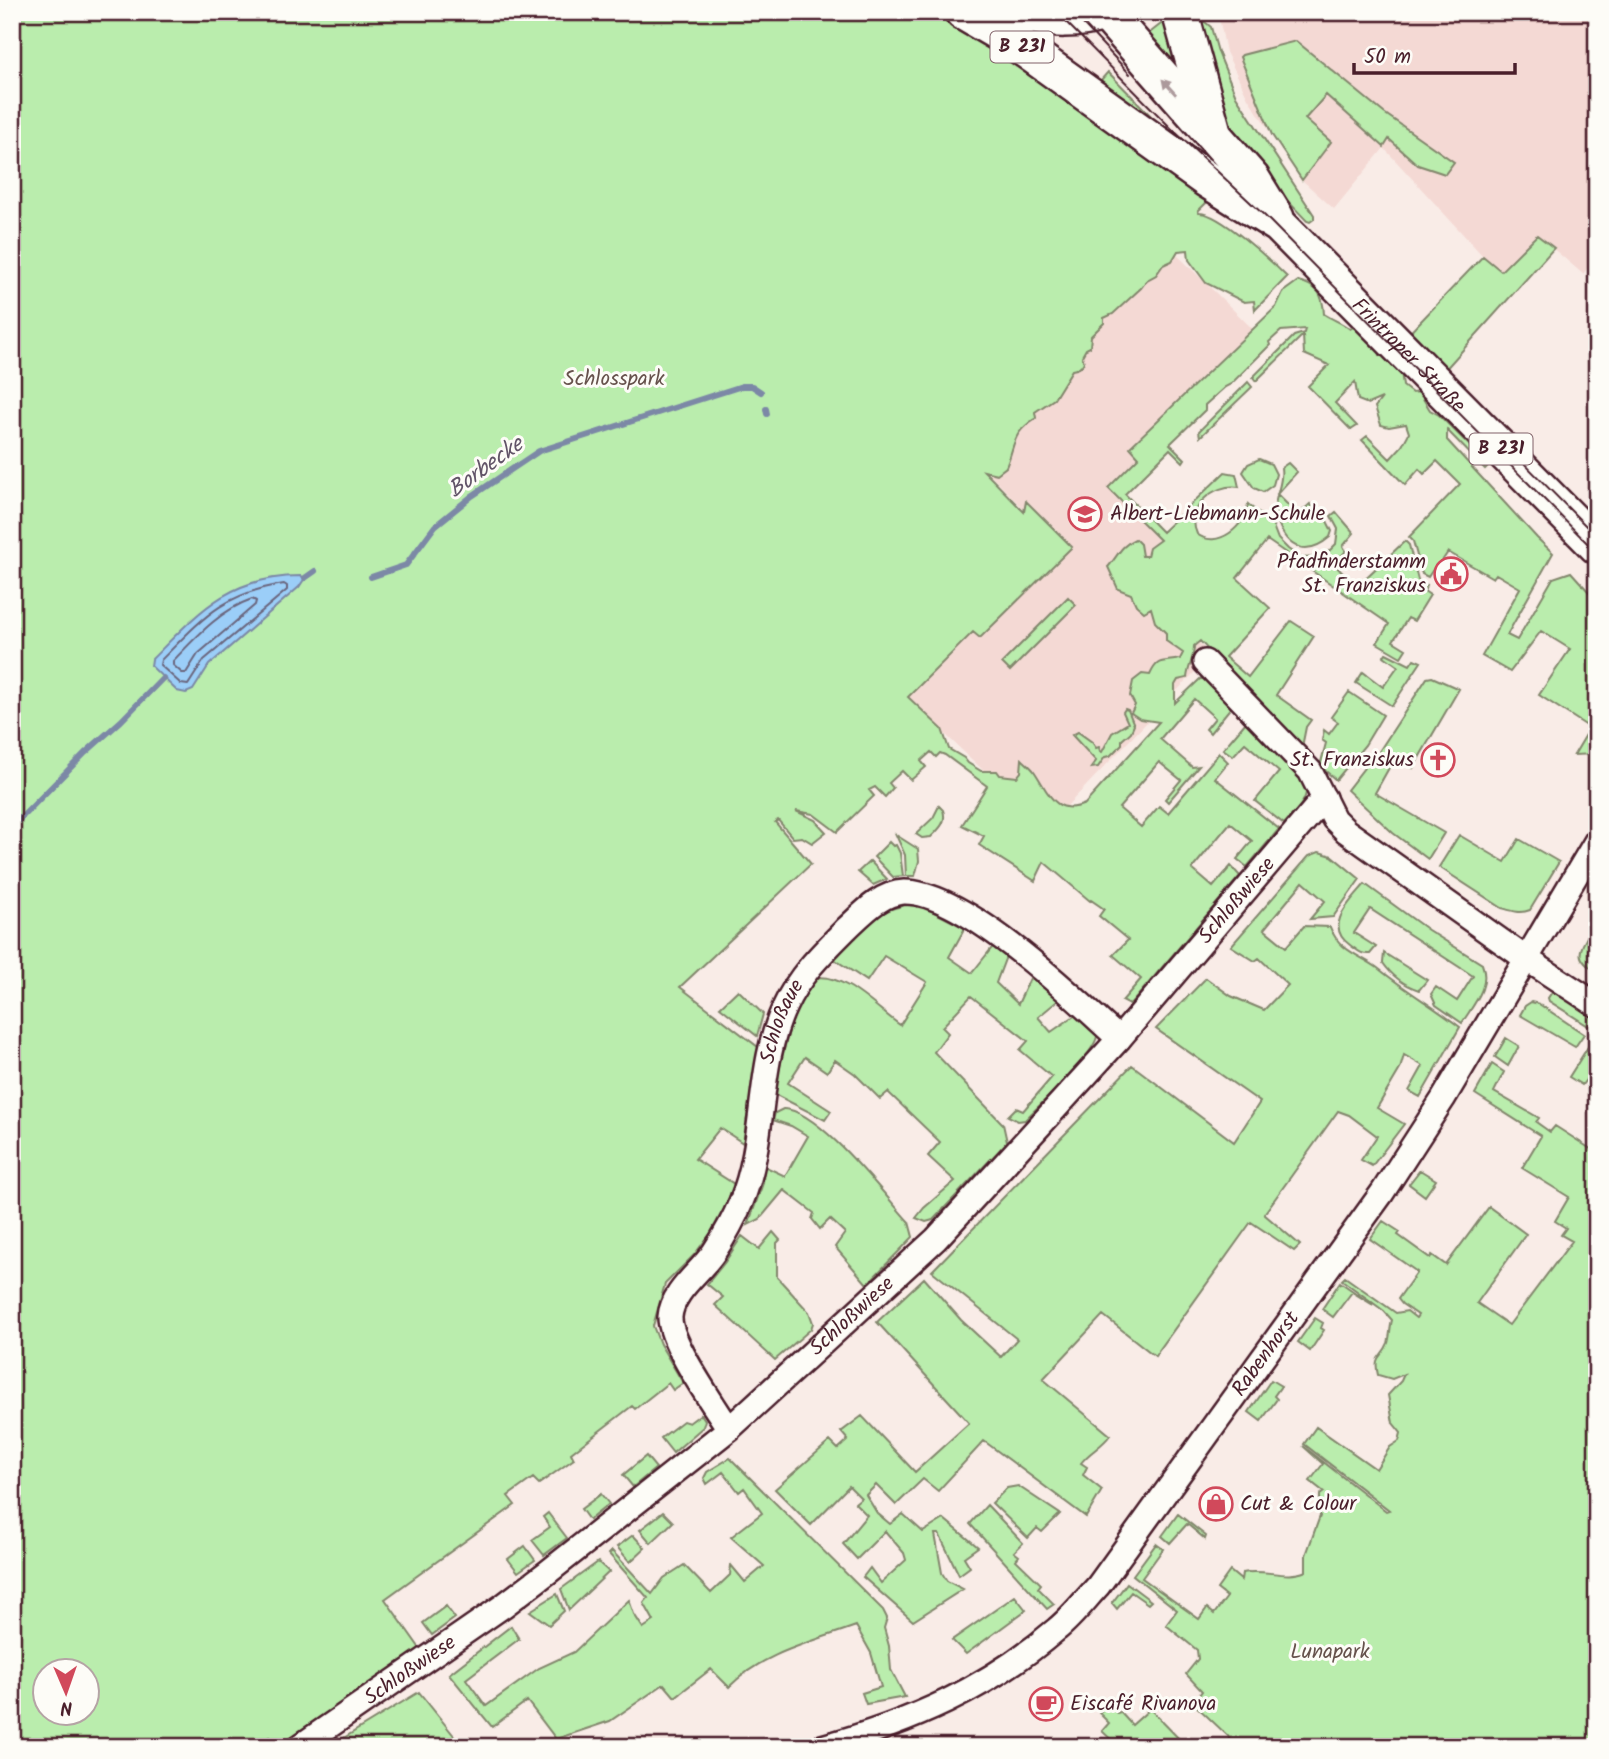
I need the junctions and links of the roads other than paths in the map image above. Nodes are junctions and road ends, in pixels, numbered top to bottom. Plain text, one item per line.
1 (963, 12) edge
2 (1180, 12) edge
3 (1106, 13) edge
4 (1040, 15) edge
5 (1078, 85) junction
6 (1215, 138) junction
7 (1279, 225) junction
8 (1597, 546) edge
9 (1205, 662) dead end
10 (1324, 797) junction
11 (1597, 840) edge
12 (1525, 958) junction
13 (1597, 1005) edge
14 (1119, 1039) junction
15 (729, 1429) junction
16 (299, 1747) edge
17 (822, 1747) edge

1 - 5 main road, Frintroper Straße / B 231
2 - 6 main road
3 - 4 main road
6 -> 3 main road, Frintroper Straße / B 231
4 - 5 main road
5 - 7 main road, Frintroper Straße / B 231
6 - 7 main road, Frintroper Straße / B 231
7 - 8 main road, Frintroper Straße / B 231
9 - 10 street
10 - 12 street
10 - 14 street, Schloßwiese
11 - 12 street, Rabenhorst
12 - 13 street
12 - 17 street, Rabenhorst
14 - 15 street, Schloßwiese
14 - 15 street, Schloßaue
15 - 16 street, Schloßwiese

